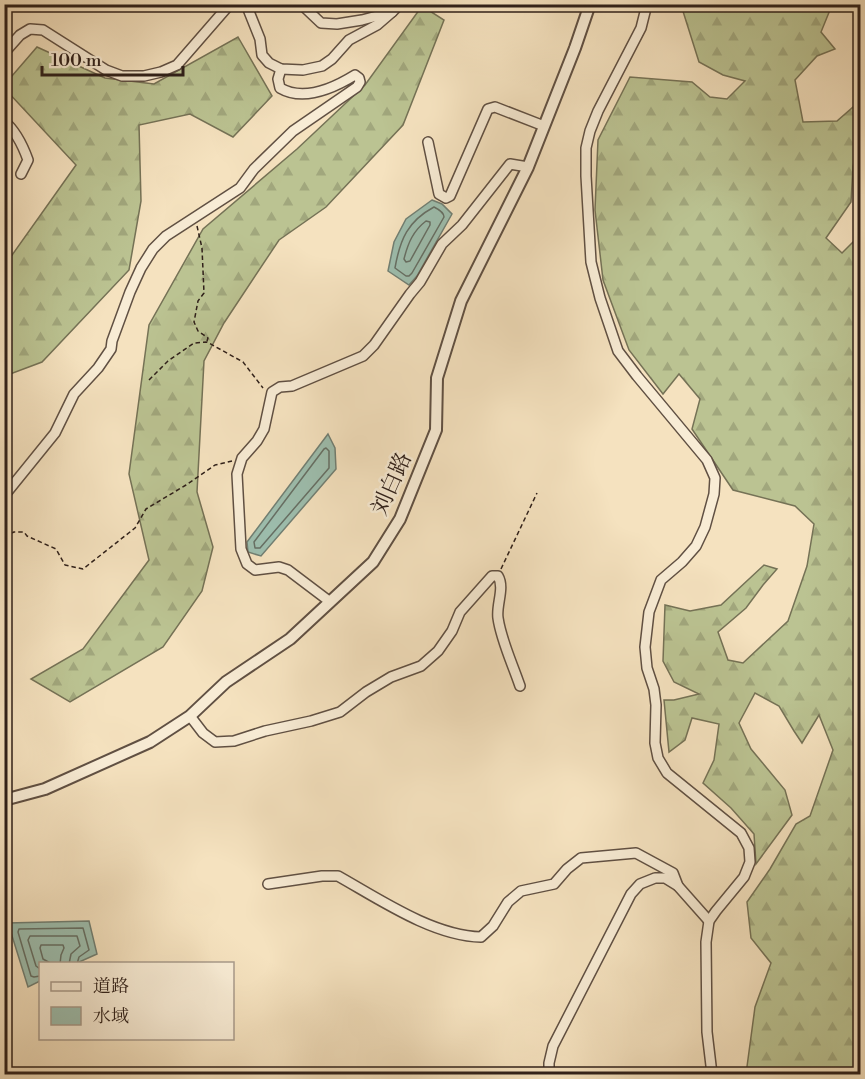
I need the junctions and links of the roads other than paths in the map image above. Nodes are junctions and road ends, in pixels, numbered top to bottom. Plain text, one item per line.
1 (230, 4) edge
2 (245, 4) edge
3 (301, 4) edge
4 (400, 4) edge
5 (590, 4) edge
6 (647, 4) edge
7 (392, 12) junction
8 (4, 53) edge
9 (281, 69) junction
10 (4, 121) edge
11 (543, 126) junction
12 (428, 142) dead end
13 (528, 167) junction
14 (21, 174) dead end
15 (4, 496) edge
16 (329, 601) junction
17 (520, 686) dead end
18 (190, 716) junction
19 (4, 800) edge
20 (268, 884) dead end
21 (678, 886) junction
22 (709, 921) junction
23 (549, 1074) edge
24 (712, 1074) edge

1 - 8 street
2 - 9 street
3 - 7 street
4 - 7 street
5 - 11 street, 刘白路
6 - 22 street
7 - 9 street
9 - 15 street
10 - 14 street
11 - 12 street
11 - 13 street, 刘白路
13 - 16 street, 刘白路
13 - 16 street
16 - 18 street, 刘白路
17 - 18 street
18 - 19 street, 刘白路
20 - 21 street
21 - 22 street
21 - 23 street
22 - 24 street

